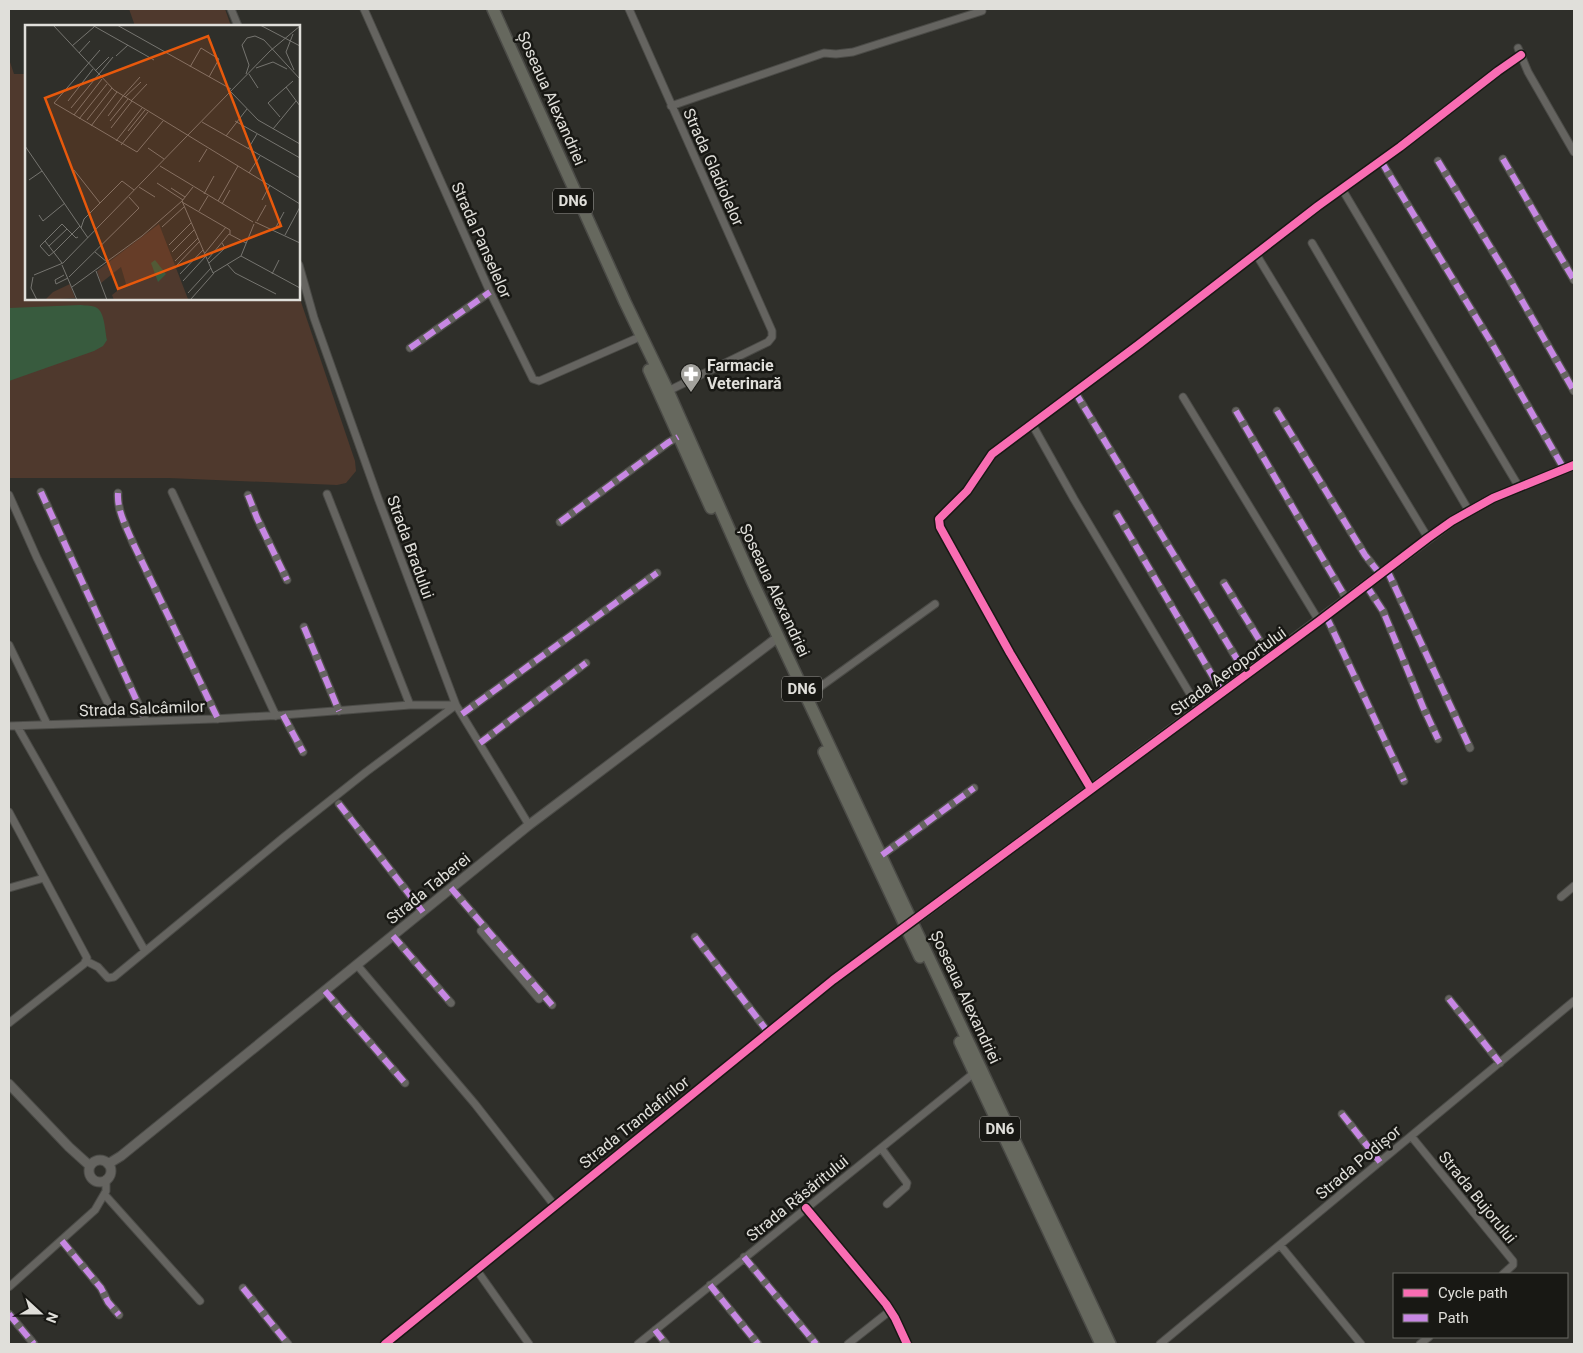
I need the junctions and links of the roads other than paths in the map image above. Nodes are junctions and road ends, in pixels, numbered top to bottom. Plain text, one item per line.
1 (231, 9) edge
2 (364, 9) edge
3 (485, 9) edge
4 (493, 9) edge
5 (629, 9) edge
6 (982, 11) dead end
7 (238, 25) edge
8 (1518, 48) dead end
9 (1521, 56) junction
10 (671, 106) junction
11 (1574, 152) edge
12 (1503, 159) dead end
13 (1438, 160) dead end
14 (1380, 161) junction
15 (1342, 189) junction
16 (1312, 243) dead end
17 (1256, 254) junction
18 (300, 269) edge
19 (1574, 280) edge
20 (490, 292) junction
21 (635, 339) junction
22 (410, 348) dead end
23 (668, 391) junction
24 (1574, 391) edge
25 (1075, 392) junction
26 (1183, 396) dead end
27 (1277, 410) dead end
28 (1236, 411) dead end
29 (1032, 424) junction
30 (678, 437) junction
31 (1574, 465) edge
32 (1564, 469) junction
33 (1519, 487) junction
34 (41, 492) dead end
35 (172, 492) dead end
36 (118, 493) dead end
37 (327, 494) dead end
38 (9, 495) edge
39 (248, 495) dead end
40 (1469, 511) junction
41 (1117, 514) dead end
42 (560, 522) dead end
43 (1428, 538) junction
44 (1384, 572) junction
45 (657, 573) dead end
46 (287, 580) dead end
47 (1224, 583) dead end
48 (1366, 585) junction
49 (1347, 600) junction
50 (935, 604) dead end
51 (1322, 619) junction
52 (304, 628) dead end
53 (772, 641) junction
54 (9, 645) edge
55 (1270, 657) junction
56 (586, 664) dead end
57 (1246, 674) junction
58 (1222, 692) junction
59 (806, 697) junction
60 (456, 704) junction
61 (410, 705) junction
62 (1199, 709) junction
63 (339, 711) junction
64 (462, 714) junction
65 (280, 716) junction
66 (218, 719) junction
67 (146, 721) junction
68 (117, 722) junction
69 (47, 724) junction
70 (9, 726) edge
71 (17, 726) junction
72 (1438, 740) dead end
73 (480, 743) junction
74 (1470, 748) dead end
75 (303, 752) dead end
76 (1404, 781) dead end
77 (974, 788) dead end
78 (1091, 789) junction
79 (340, 804) dead end
80 (9, 812) edge
81 (529, 825) junction
82 (882, 855) junction
83 (44, 878) junction
84 (1574, 886) edge
85 (9, 888) edge
86 (449, 890) junction
87 (1561, 897) dead end
88 (423, 912) junction
89 (909, 924) junction
90 (393, 936) junction
91 (695, 937) dead end
92 (145, 951) junction
93 (86, 961) junction
94 (357, 965) junction
95 (325, 991) junction
96 (539, 999) dead end
97 (1449, 999) dead end
98 (1574, 1001) edge
99 (451, 1003) dead end
100 (552, 1005) dead end
101 (9, 1023) edge
102 (768, 1032) junction
103 (1500, 1063) junction
104 (974, 1074) junction
105 (405, 1083) dead end
106 (9, 1084) edge
107 (1342, 1114) dead end
108 (1411, 1136) junction
109 (881, 1148) junction
110 (1380, 1162) junction
111 (108, 1164) junction
112 (90, 1166) junction
113 (106, 1180) junction
114 (105, 1195) junction
115 (887, 1204) dead end
116 (554, 1205) junction
117 (806, 1208) junction
118 (62, 1241) junction
119 (1280, 1246) junction
120 (744, 1257) junction
121 (476, 1269) junction
122 (1504, 1273) edge
123 (710, 1285) junction
124 (9, 1287) edge
125 (243, 1288) dead end
126 (200, 1301) dead end
127 (890, 1310) junction
128 (9, 1314) edge
129 (120, 1315) dead end
130 (655, 1330) junction
131 (34, 1344) edge
132 (288, 1344) edge
133 (385, 1344) edge
134 (529, 1344) edge
135 (638, 1344) edge
136 (666, 1344) edge
137 (758, 1344) edge
138 (816, 1344) edge
139 (848, 1344) edge
140 (907, 1344) edge
141 (1101, 1344) edge
142 (1110, 1344) edge
143 (1160, 1344) edge
144 (1361, 1344) edge

1 - 7 street
2 - 20 street, Strada Panselelor
3 - 21 highway, Șoseaua Alexandriei / DN6
4 - 23 highway, Șoseaua Alexandriei / DN6
5 - 10 street, Strada Gladiolelor
6 - 10 street
8 - 9 street
9 - 11 street
9 - 14 street
10 - 23 street, Strada Gladiolelor
12 - 19 street
13 - 24 street
14 - 15 street
14 - 32 street
15 - 17 street
15 - 33 street
16 - 40 street
17 - 25 street
17 - 43 street
18 - 60 street, Strada Bradului
20 - 21 street, Strada Panselelor
20 - 22 street
21 - 30 highway, Șoseaua Alexandriei / DN6
23 - 59 highway, Șoseaua Alexandriei / DN6
25 - 29 street
25 - 57 street
26 - 51 street
27 - 44 street
28 - 49 street
29 - 62 street, Strada Aeroportului
29 - 78 street
30 - 42 street
30 - 53 highway, Șoseaua Alexandriei / DN6
31 - 32 street, Strada Aeroportului
32 - 33 street, Strada Aeroportului
33 - 40 street, Strada Aeroportului
34 - 67 street
35 - 65 street
36 - 66 street
37 - 61 street
38 - 68 street
39 - 46 street
40 - 43 street, Strada Aeroportului
41 - 58 street
43 - 44 street, Strada Aeroportului
44 - 48 street, Strada Aeroportului
44 - 74 street
45 - 64 street
47 - 55 street
48 - 49 street, Strada Aeroportului
48 - 72 street
49 - 51 street, Strada Aeroportului
50 - 59 street
51 - 55 street, Strada Aeroportului
51 - 76 street
52 - 63 street
53 - 81 street, Strada Taberei
53 - 89 highway, Șoseaua Alexandriei / DN6
54 - 69 street
55 - 57 street, Strada Aeroportului
56 - 73 street
57 - 58 street, Strada Aeroportului
58 - 62 street, Strada Aeroportului
59 - 82 highway, Șoseaua Alexandriei / DN6
60 - 61 street, Strada Salcâmilor
60 - 64 street, Strada Bradului
60 - 92 street
61 - 63 street, Strada Salcâmilor
62 - 78 street, Strada Aeroportului
63 - 65 street, Strada Salcâmilor
64 - 73 street, Strada Bradului
65 - 66 street, Strada Salcâmilor
65 - 75 street
66 - 67 street, Strada Salcâmilor
67 - 68 street, Strada Salcâmilor
68 - 69 street, Strada Salcâmilor
69 - 71 street, Strada Salcâmilor
70 - 71 street, Strada Salcâmilor
71 - 92 street
73 - 81 street, Strada Bradului
77 - 82 street
78 - 89 street, Strada Aeroportului
79 - 88 street
80 - 83 street
81 - 86 street, Strada Taberei
82 - 89 highway, Șoseaua Alexandriei / DN6
83 - 85 street
83 - 93 street
84 - 87 street
86 - 88 street, Strada Taberei
86 - 96 street
86 - 100 street
88 - 90 street, Strada Taberei
89 - 102 street, Strada Trandafirilor
89 - 104 highway, Șoseaua Alexandriei / DN6
89 - 142 highway, Șoseaua Alexandriei / DN6
90 - 94 street, Strada Taberei
90 - 99 street
91 - 102 street
92 - 93 street
93 - 101 street
94 - 95 street, Strada Taberei
94 - 116 street
95 - 105 street
95 - 111 street, Strada Taberei
97 - 103 street
98 - 103 street, Strada Podișor
102 - 116 street, Strada Trandafirilor
103 - 108 street, Strada Podișor
104 - 109 street, Strada Răsăritului
104 - 141 highway, Șoseaua Alexandriei / DN6
106 - 112 street
107 - 110 street
108 - 110 street, Strada Podișor
108 - 122 street, Strada Bujorului
109 - 115 street
109 - 117 street, Strada Răsăritului
110 - 119 street, Strada Podișor
111 - 112 street, Strada Taberei
111 - 113 street
112 - 113 street
113 - 114 street
114 - 118 street
114 - 126 street
116 - 121 street, Strada Trandafirilor
117 - 120 street, Strada Răsăritului
117 - 127 street
118 - 124 street
118 - 129 street
119 - 143 street, Strada Podișor
119 - 144 street
120 - 123 street, Strada Răsăritului
120 - 138 street
121 - 133 street, Strada Trandafirilor
121 - 134 street
123 - 130 street, Strada Răsăritului
123 - 137 street
125 - 132 street
127 - 139 street
127 - 140 street
128 - 131 street
130 - 135 street, Strada Răsăritului
130 - 136 street

